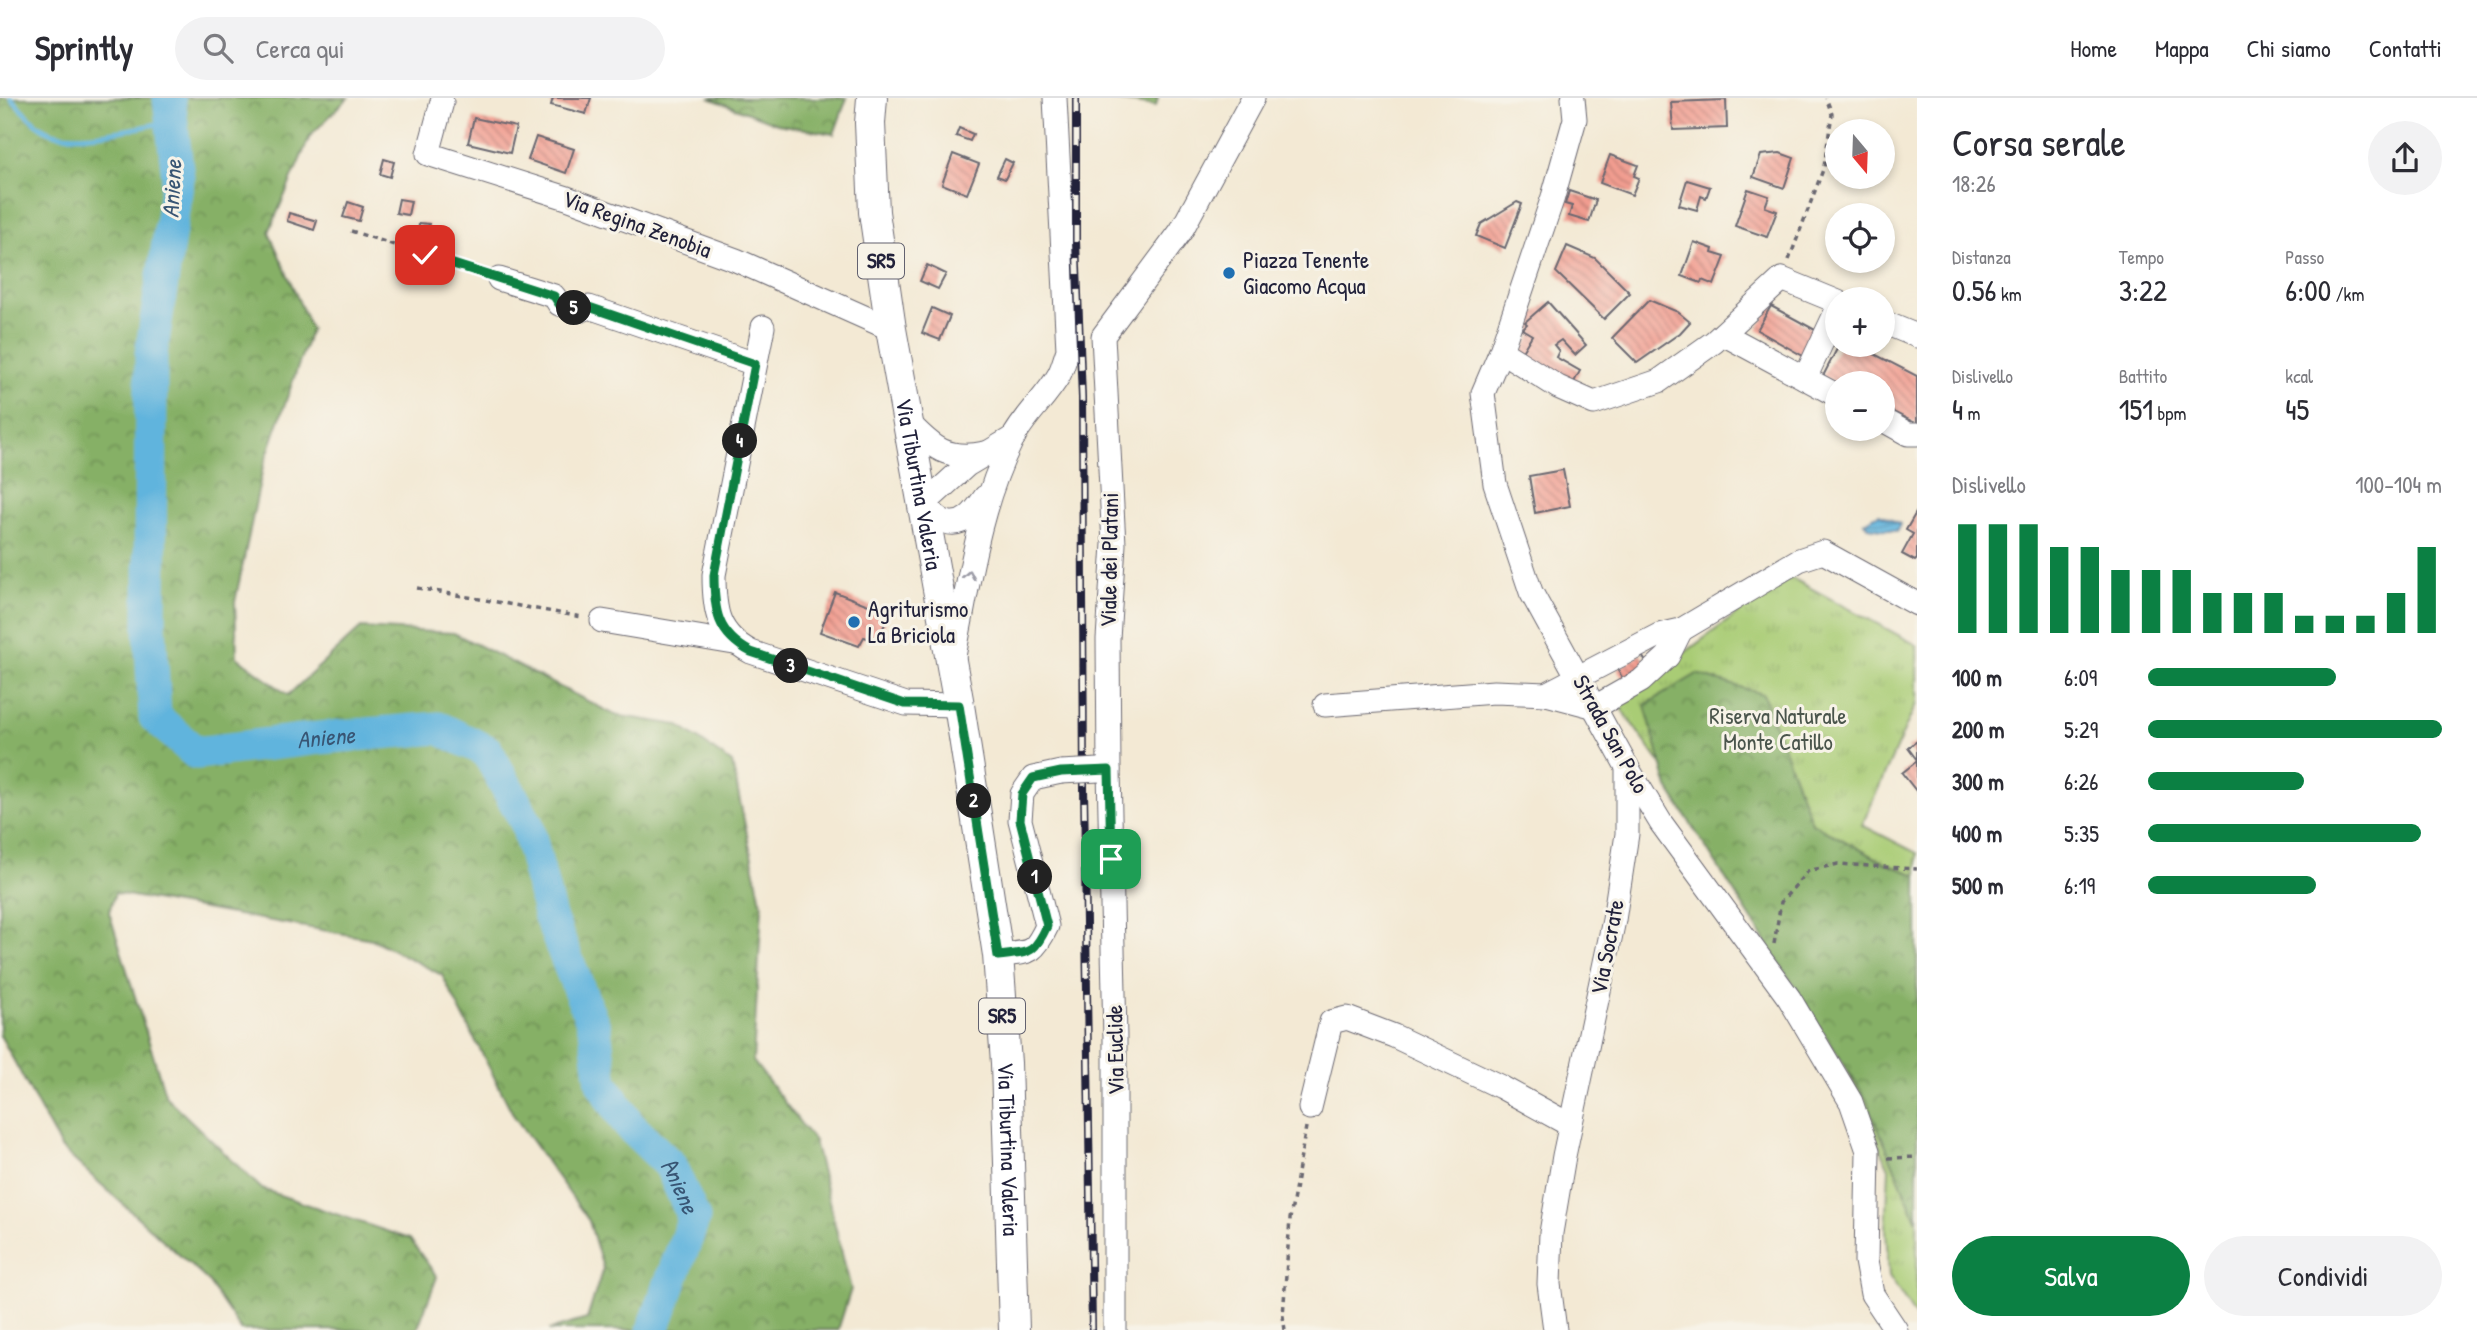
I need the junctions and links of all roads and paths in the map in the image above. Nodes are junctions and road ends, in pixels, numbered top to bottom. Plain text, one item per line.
1 (872, 98) edge
2 (1055, 98) edge
3 (1253, 98) edge
4 (1573, 98) edge
5 (1826, 98) edge
6 (442, 102) dead end
7 (351, 232) dead end
8 (499, 279) joint
9 (1782, 279) junction
10 (1825, 297) edge
11 (763, 327) dead end
12 (1895, 327) edge
13 (891, 329) junction
14 (1723, 334) junction
15 (1825, 336) edge
16 (1917, 336) edge
17 (1501, 351) junction
18 (755, 364) junction
19 (1805, 378) junction
20 (1825, 389) edge
21 (909, 423) junction
22 (1895, 427) edge
23 (1917, 434) edge
24 (1014, 436) junction
25 (988, 453) junction
26 (991, 488) junction
27 (923, 505) junction
28 (417, 587) dead end
29 (1917, 604) edge
30 (602, 621) joint
31 (1681, 630) junction
32 (734, 643) junction
33 (952, 666) junction
34 (1580, 678) junction
35 (1546, 694) junction
36 (959, 705) junction
37 (1325, 705) dead end
38 (1595, 707) junction
39 (1627, 767) junction
40 (1104, 770) junction
41 (1917, 869) edge
42 (998, 956) junction
43 (1770, 973) junction
44 (1310, 1108) joint
45 (1570, 1125) junction
46 (1917, 1157) edge
47 (1868, 1158) junction
48 (1886, 1326) edge
49 (1014, 1330) edge
50 (1115, 1330) edge
51 (1285, 1330) edge
52 (1555, 1330) edge

1 - 13 main road, Via Tiburtina Valeria / SR5
2 - 24 street
3 - 40 street, Viale dei Platani
4 - 17 street, Strada San Polo
5 - 9 path
6 - 13 street, Via Regina Zenobia
7 - 8 path
8 - 18 street
9 - 10 street
9 - 14 street
11 - 18 street
12 - 16 street
13 - 21 main road, Via Tiburtina Valeria / SR5
14 - 17 street
14 - 19 street
15 - 19 street
17 - 34 street, Strada San Polo
18 - 32 street
19 - 20 street
21 - 25 street
21 - 27 main road, Via Tiburtina Valeria / SR5
22 - 23 street
24 - 25 street
24 - 26 street
25 - 27 street
26 - 27 street
33 -> 26 street
27 - 33 main road, Via Tiburtina Valeria / SR5
28 - 30 path
29 - 31 street
30 - 32 street
31 - 34 street
31 - 38 street
32 - 36 street
33 - 36 main road, Via Tiburtina Valeria / SR5
34 - 35 street
34 - 38 street, Strada San Polo
35 - 37 street
35 - 38 street
36 - 42 main road, Via Tiburtina Valeria / SR5
38 - 39 street, Strada San Polo
39 - 43 street, Strada San Polo
39 - 45 street, Via Socrate
40 - 42 street, bridge
40 - 50 street, Via Euclide
41 - 43 path
42 - 49 main road, Via Tiburtina Valeria / SR5
43 - 47 street, Strada San Polo
44 - 45 street
44 - 51 path
45 - 52 street, Via Socrate
46 - 47 path
47 - 48 street, Strada San Polo

